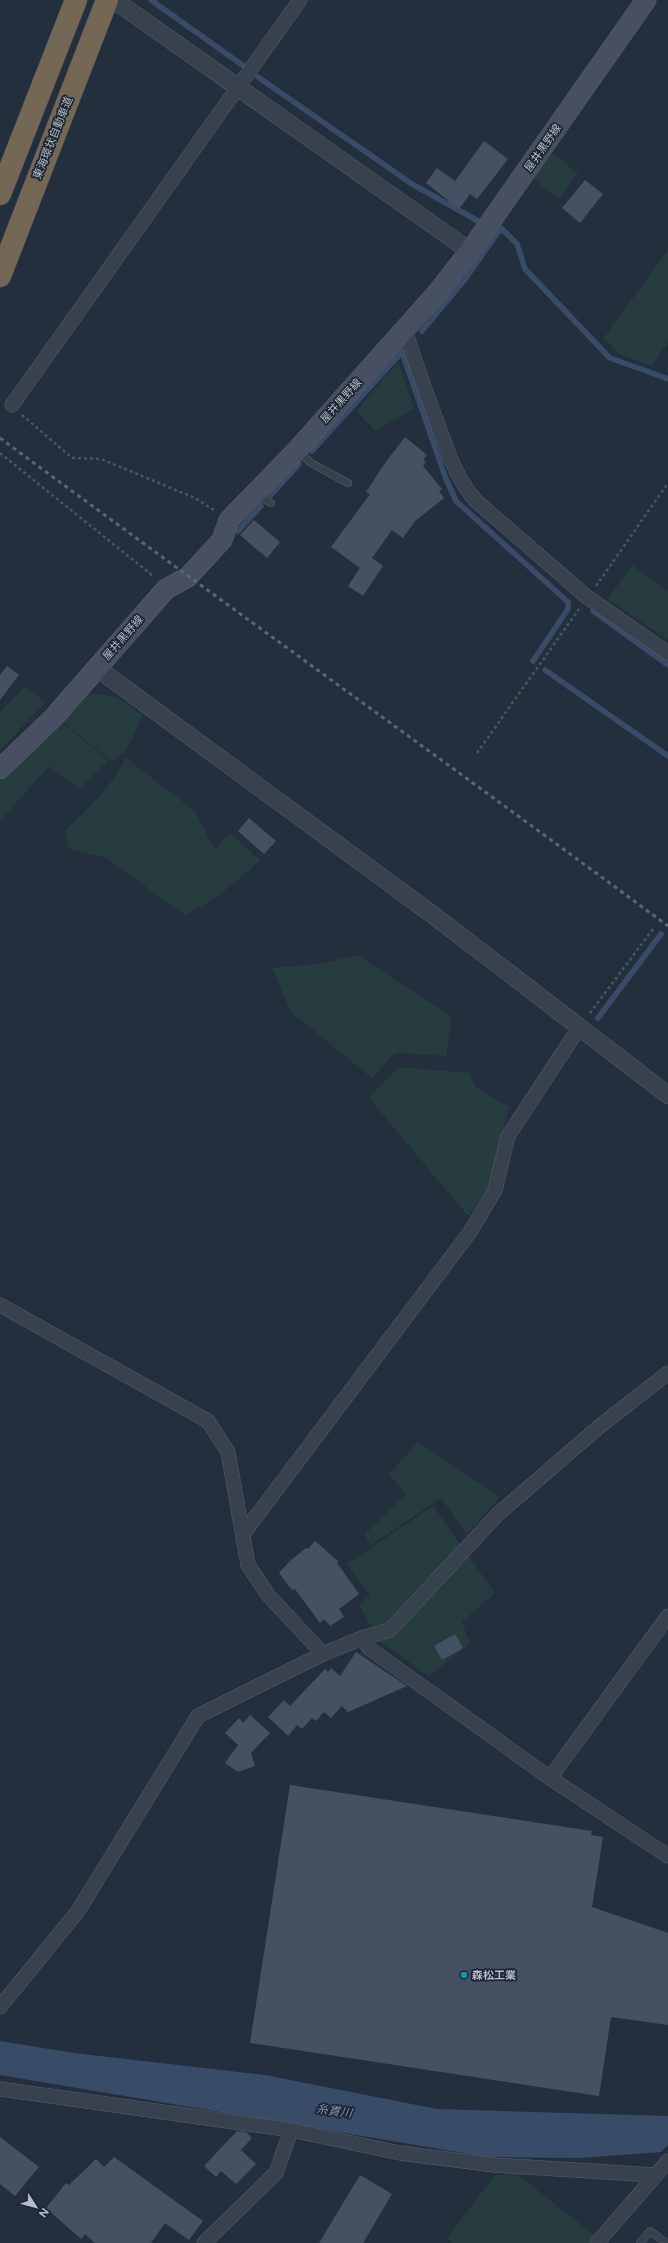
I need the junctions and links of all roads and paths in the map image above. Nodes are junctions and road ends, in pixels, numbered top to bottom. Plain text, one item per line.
1 (76, 0) edge
2 (107, 0) edge
3 (114, 0) edge
4 (300, 0) edge
5 (646, 0) edge
6 (239, 89) junction
7 (0, 194) edge
8 (470, 251) junction
9 (0, 276) edge
10 (405, 330) junction
11 (12, 405) joint
12 (297, 450) junction
13 (0, 453) edge
14 (348, 483) dead end
15 (668, 483) edge
16 (230, 520) junction
17 (166, 589) junction
18 (587, 597) junction
19 (668, 653) edge
20 (97, 668) junction
21 (477, 753) dead end
22 (0, 769) edge
23 (653, 929) dead end
24 (579, 1028) junction
25 (668, 1095) edge
26 (0, 1305) edge
27 (668, 1373) edge
28 (242, 1534) junction
29 (668, 1616) edge
30 (362, 1638) junction
31 (323, 1654) junction
32 (550, 1778) junction
33 (668, 1856) edge
34 (0, 2007) edge
35 (0, 2089) edge
36 (291, 2130) junction
37 (668, 2161) edge
38 (655, 2175) junction
39 (204, 2243) edge
40 (597, 2243) edge
41 (640, 2243) edge
42 (666, 2243) edge

1 - 7 highway
2 - 9 highway, 東海環状自動車道
3 - 6 street
4 - 6 street
5 - 8 main road, 屋井黒野線
6 - 8 street
6 - 11 street
8 - 10 main road, 屋井黒野線
10 - 12 main road, 屋井黒野線
10 - 18 street
11 - 16 path
12 - 14 lane
12 - 16 main road, 屋井黒野線
13 - 17 path
15 - 18 path
16 - 17 main road, 屋井黒野線
17 - 20 main road, 屋井黒野線
18 - 19 street
18 - 21 path
20 - 22 main road, 屋井黒野線
20 - 24 street
23 - 24 path
24 - 25 street
24 - 28 street
26 - 28 street
27 - 30 street
28 - 31 street
29 - 32 street
30 - 31 street
30 - 32 street
31 - 34 street
32 - 33 street
35 - 36 street
36 - 38 street
36 - 39 street
37 - 38 street
38 - 40 street
41 - 42 lane

